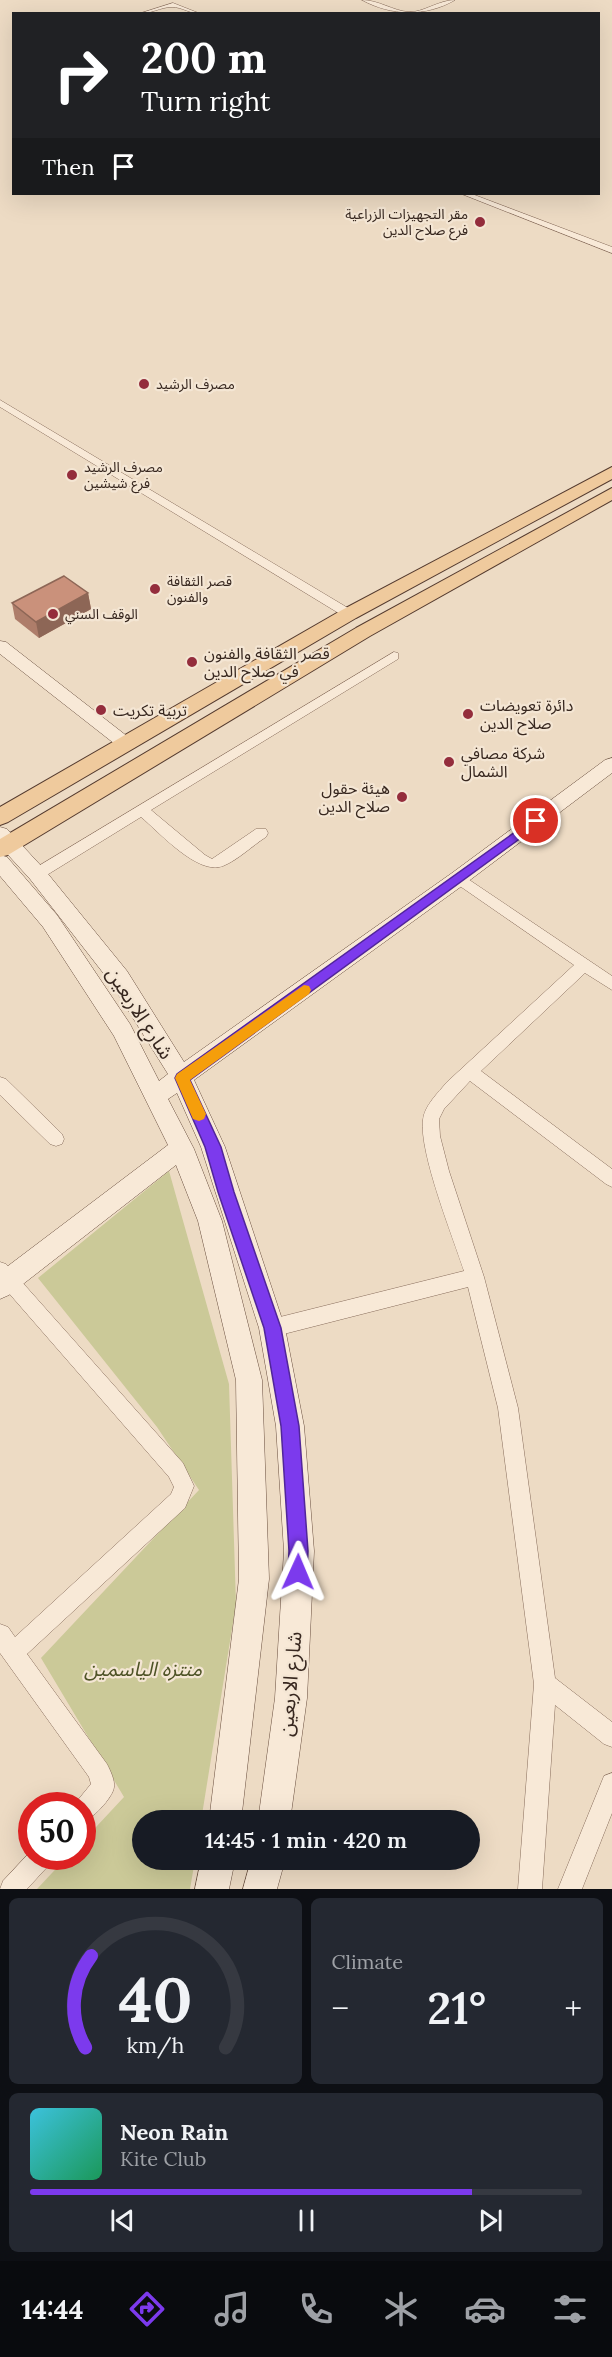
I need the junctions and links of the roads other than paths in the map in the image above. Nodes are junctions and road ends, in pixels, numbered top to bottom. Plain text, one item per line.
1 (365, 0) edge
2 (452, 0) edge
3 (148, 12) edge
4 (192, 12) edge
5 (403, 12) edge
6 (415, 12) edge
7 (469, 195) edge
8 (612, 250) edge
9 (0, 403) edge
10 (612, 472) edge
11 (612, 493) edge
12 (350, 614) junction
13 (0, 646) edge
14 (394, 656) dead end
15 (126, 744) junction
16 (612, 764) edge
17 (142, 810) junction
18 (0, 817) edge
19 (261, 833) dead end
20 (3, 847) edge
21 (38, 874) junction
22 (459, 878) junction
23 (584, 965) junction
24 (612, 984) edge
25 (470, 1072) junction
26 (182, 1078) junction
27 (0, 1084) edge
28 (155, 1096) junction
29 (56, 1139) dead end
30 (182, 1149) junction
31 (610, 1175) edge
32 (475, 1277) junction
33 (3, 1279) edge
34 (272, 1328) junction
35 (7, 1644) edge
36 (544, 1684) junction
37 (612, 1736) edge
38 (612, 1784) edge
39 (96, 1795) edge
40 (226, 1810) edge
41 (276, 1810) edge
42 (29, 1870) edge
43 (216, 1870) edge
44 (265, 1870) edge
45 (11, 1889) edge
46 (212, 1889) edge
47 (260, 1889) edge
48 (530, 1889) edge
49 (570, 1889) edge

1 - 5 street
2 - 6 street
3 - 4 street
7 - 8 street
9 - 12 street
10 - 12 main road
11 - 20 main road
12 - 15 main road
13 - 15 main road
14 - 17 street
15 - 18 main road
16 - 22 main road
17 - 19 street
17 - 21 street
20 - 21 main road, شارع الاربعين
20 - 28 main road
21 - 26 main road, شارع الاربعين
22 - 23 street
22 - 26 main road
23 - 24 street
23 - 25 street
25 - 31 street
25 - 32 street
26 - 28 main road
26 - 34 main road, شارع الاربعين
27 - 29 street
28 - 30 main road
30 - 33 main road
30 - 40 main road
32 - 34 street
32 - 36 street
33 - 35 street
34 - 41 main road, شارع الاربعين
35 - 39 street
36 - 37 street
36 - 48 street
38 - 49 street
42 - 45 street
43 - 46 main road
44 - 47 main road

